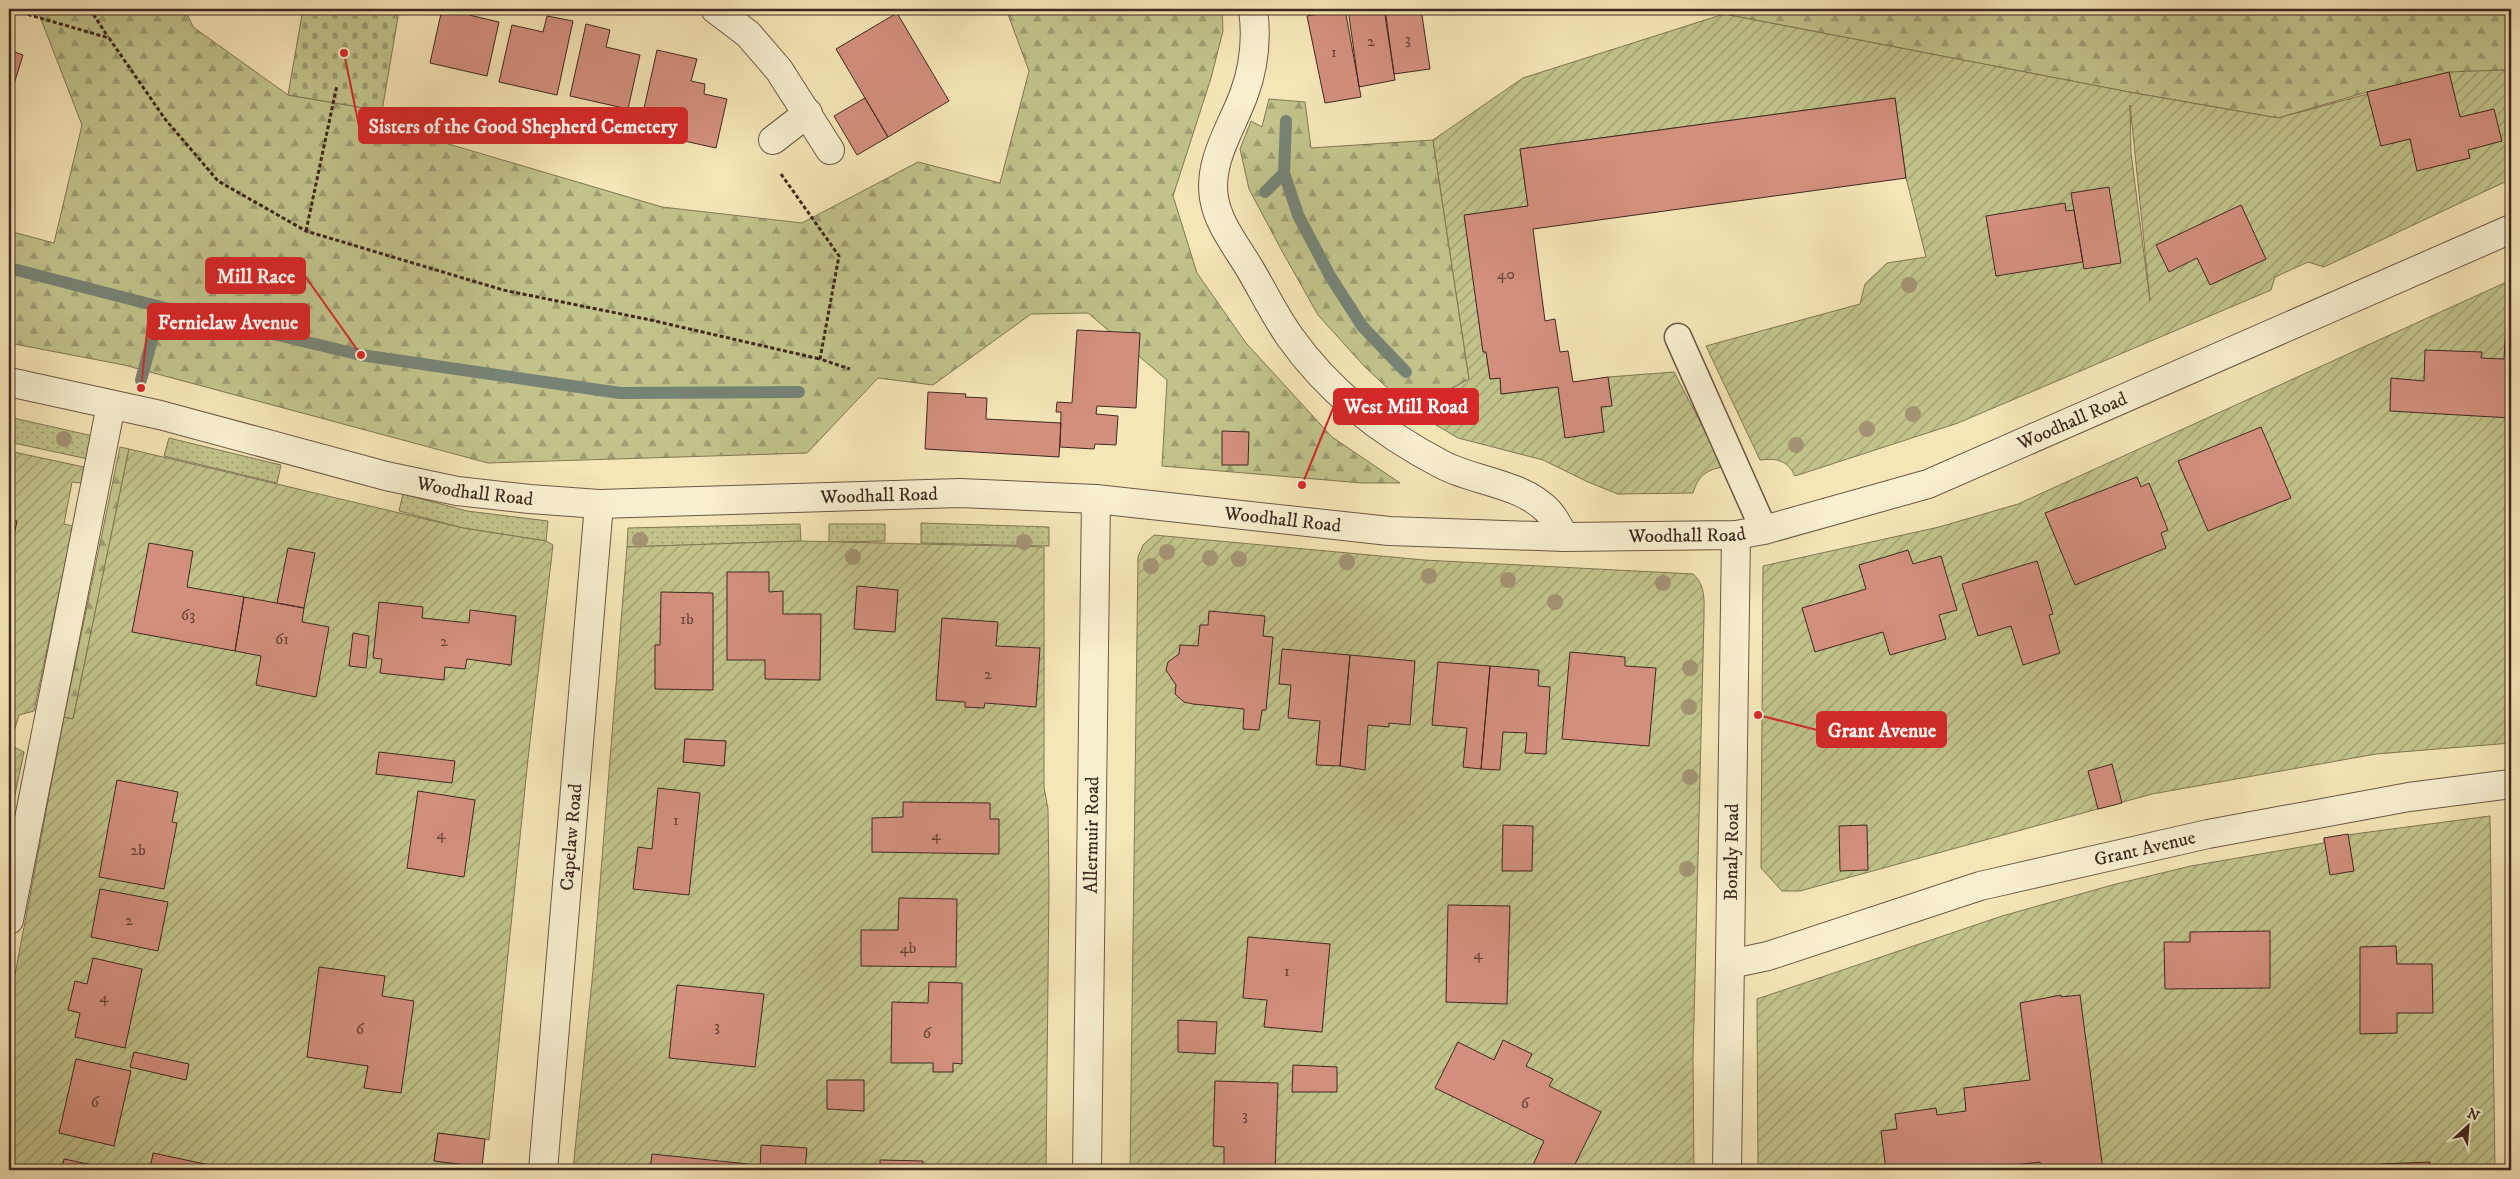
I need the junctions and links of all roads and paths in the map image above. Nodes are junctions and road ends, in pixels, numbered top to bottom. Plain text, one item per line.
1 (9, 9) edge
2 (90, 9) edge
3 (715, 9) edge
4 (1253, 9) edge
5 (108, 38) junction
6 (337, 85) dead end
7 (808, 113) junction
8 (773, 140) joint
9 (830, 150) dead end
10 (2511, 230) edge
11 (306, 231) junction
12 (1678, 336) dead end
13 (820, 359) junction
14 (850, 369) dead end
15 (9, 382) edge
16 (111, 404) junction
17 (1096, 499) junction
18 (599, 504) junction
19 (1764, 530) junction
20 (1736, 535) junction
21 (1565, 537) junction
22 (2511, 784) edge
23 (9, 920) edge
24 (1730, 964) junction
25 (543, 1170) edge
26 (1087, 1170) edge
27 (1727, 1170) edge

1 - 5 path
2 - 5 path
3 - 7 street
4 - 21 street
5 - 11 path
6 - 11 path
7 - 8 street
7 - 9 street
8 - 13 path
10 - 19 street, Woodhall Road
11 - 13 path
12 - 19 lane
13 - 14 path
15 - 16 street, Woodhall Road
16 - 18 street, Woodhall Road
16 - 23 street
17 - 18 street, Woodhall Road
17 - 21 street, Woodhall Road
17 - 26 street, Allermuir Road
18 - 25 street, Capelaw Road
19 - 20 street, Woodhall Road
20 - 21 street, Woodhall Road
20 - 24 street, Bonaly Road
22 - 24 street, Grant Avenue
24 - 27 street, Bonaly Road

